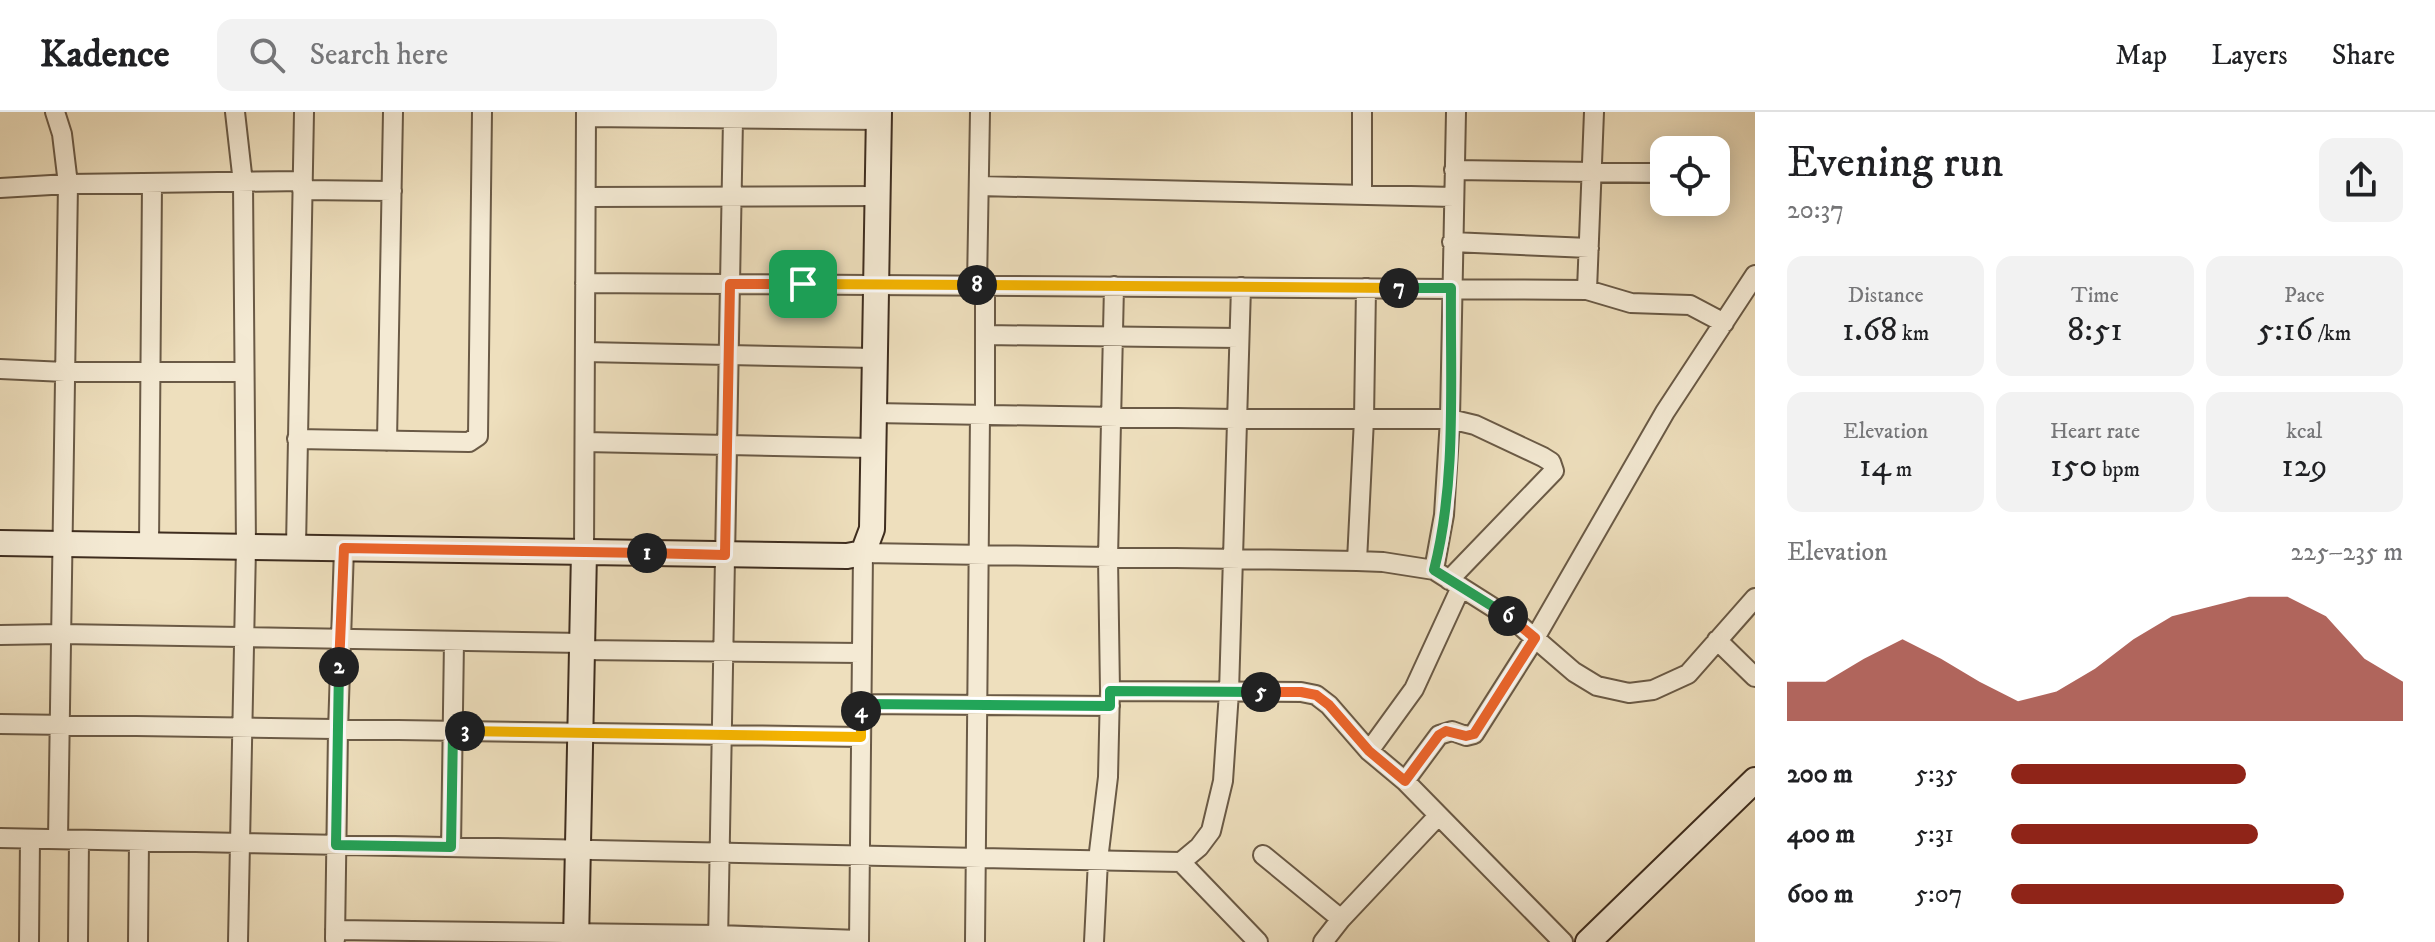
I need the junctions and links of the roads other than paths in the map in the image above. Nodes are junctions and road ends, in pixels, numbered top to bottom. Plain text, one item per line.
1 (55, 112) edge
2 (235, 112) edge
3 (304, 112) edge
4 (393, 112) edge
5 (482, 112) edge
6 (980, 112) edge
7 (1362, 112) edge
8 (1456, 112) edge
9 (1594, 112) edge
10 (586, 114) edge
11 (723, 116) edge
12 (879, 116) edge
13 (1454, 170) junction
14 (1593, 172) junction
15 (1650, 173) edge
16 (152, 183) junction
17 (243, 183) junction
18 (68, 184) junction
19 (302, 186) junction
20 (979, 186) junction
21 (0, 188) edge
22 (392, 191) junction
23 (1362, 194) junction
24 (878, 196) junction
25 (586, 197) junction
26 (732, 197) junction
27 (1454, 197) junction
28 (1452, 242) junction
29 (1589, 248) junction
30 (1755, 275) edge
31 (585, 283) junction
32 (730, 284) junction
33 (876, 285) junction
34 (981, 285) junction
35 (1114, 286) junction
36 (1241, 287) junction
37 (1366, 288) junction
38 (1451, 288) junction
39 (1587, 290) junction
40 (1724, 323) junction
41 (985, 335) junction
42 (1111, 337) junction
43 (1239, 338) junction
44 (585, 352) junction
45 (729, 355) junction
46 (874, 358) junction
47 (0, 369) edge
48 (65, 372) junction
49 (152, 372) junction
50 (244, 372) junction
51 (873, 413) junction
52 (982, 415) junction
53 (1110, 416) junction
54 (1235, 419) junction
55 (1364, 419) junction
56 (1450, 419) junction
57 (297, 439) junction
58 (387, 441) junction
59 (585, 442) junction
60 (727, 445) junction
61 (872, 448) junction
62 (0, 543) edge
63 (63, 544) junction
64 (149, 545) junction
65 (246, 547) junction
66 (296, 547) junction
67 (344, 548) junction
68 (584, 552) junction
69 (863, 553) junction
70 (979, 554) junction
71 (725, 555) junction
72 (1108, 558) junction
73 (1232, 559) junction
74 (1357, 561) junction
75 (1448, 579) junction
76 (1755, 598) edge
77 (61, 634) junction
78 (0, 635) edge
79 (244, 638) junction
80 (340, 638) junction
81 (1535, 638) junction
82 (1717, 640) junction
83 (454, 641) junction
84 (582, 646) junction
85 (725, 653) junction
86 (861, 653) junction
87 (1755, 677) edge
88 (1229, 692) junction
89 (1110, 699) junction
90 (861, 704) junction
91 (976, 704) junction
92 (0, 724) edge
93 (59, 726) junction
94 (242, 730) junction
95 (338, 731) junction
96 (453, 731) junction
97 (580, 734) junction
98 (722, 735) junction
99 (861, 737) junction
100 (1369, 751) junction
101 (1755, 780) edge
102 (1405, 781) junction
103 (1438, 816) junction
104 (0, 838) edge
105 (30, 839) junction
106 (58, 839) junction
107 (79, 840) junction
108 (139, 841) junction
109 (240, 843) junction
110 (336, 845) junction
111 (451, 847) junction
112 (579, 850) junction
113 (719, 853) junction
114 (861, 855) junction
115 (1263, 855) dead end
116 (977, 857) junction
117 (1098, 860) junction
118 (1181, 862) junction
119 (1341, 919) junction
120 (335, 936) edge
121 (576, 938) edge
122 (718, 939) edge
123 (859, 941) edge
124 (29, 942) edge
125 (78, 942) edge
126 (138, 942) edge
127 (238, 942) edge
128 (975, 942) edge
129 (1094, 942) edge
130 (1258, 942) edge
131 (1323, 942) edge
132 (1563, 942) edge
133 (1588, 942) edge

1 - 18 street
2 - 17 street
3 - 19 street
4 - 22 street
5 - 58 street
6 - 20 street
7 - 23 street
8 - 13 street
9 - 14 street
10 - 11 street
10 - 25 street
11 - 12 street
11 - 26 street
12 - 24 street
13 - 14 street
13 - 27 street
14 - 15 street
14 - 29 street
16 - 17 street
16 - 18 street
16 - 49 street
17 - 19 street
17 - 50 street
18 - 21 street
18 - 48 street
19 - 22 street
19 - 57 street
20 - 23 street
20 - 34 street
22 - 58 street
23 - 27 street
24 - 26 street
24 - 33 street
25 - 26 street
25 - 31 street
26 - 32 street
27 - 28 street
28 - 29 street
28 - 38 street
29 - 39 street
30 - 40 street
31 - 32 street
31 - 44 street
32 - 33 street
32 - 45 street
33 - 34 street
33 - 46 street
34 - 35 street
34 - 41 street
35 - 36 street
35 - 42 street
36 - 37 street
36 - 43 street
37 - 38 street
37 - 55 street
38 - 39 street
38 - 56 street
39 - 40 street
40 - 81 street
41 - 42 street
41 - 52 street
42 - 43 street
42 - 53 street
43 - 54 street
44 - 45 street
44 - 59 street
45 - 46 street
45 - 60 street
46 - 51 street
47 - 48 street
48 - 49 street
48 - 63 street
49 - 50 street
49 - 64 street
50 - 65 street
51 - 52 street
51 - 61 street
52 - 53 street
52 - 70 street
53 - 54 street
53 - 72 street
54 - 55 street
54 - 73 street
55 - 56 street
55 - 74 street
56 - 75 street
56 - 75 street
57 - 58 street
57 - 66 street
59 - 60 street
59 - 68 street
60 - 61 street
60 - 71 street
61 - 69 street
62 - 63 street
63 - 64 street
63 - 77 street
64 - 65 street
65 - 66 street
65 - 79 street
66 - 67 street
67 - 68 street
67 - 80 street
68 - 71 street
68 - 84 street
69 - 70 street
69 - 71 street
69 - 86 street
70 - 72 street
70 - 91 street
71 - 85 street
72 - 73 street
72 - 89 street
73 - 74 street
73 - 88 street
74 - 75 street
75 - 81 street
75 - 100 street
76 - 82 street
77 - 78 street
77 - 79 street
77 - 93 street
79 - 80 street
79 - 94 street
80 - 83 street
80 - 95 street
81 - 82 street
81 - 102 street
82 - 87 street
83 - 84 street
83 - 96 street
84 - 85 street
84 - 97 street
85 - 86 street
85 - 98 street
86 - 90 street
88 - 89 street
88 - 100 street
88 - 118 street
89 - 91 street
89 - 117 street
90 - 91 street
90 - 99 street
91 - 116 street
92 - 93 street
93 - 94 street
93 - 106 street
94 - 95 street
94 - 109 street
95 - 96 street
95 - 110 street
96 - 97 street
96 - 111 street
97 - 98 street
97 - 112 street
98 - 99 street
98 - 113 street
99 - 114 street
100 - 102 street
101 - 133 street
102 - 103 street
103 - 119 street
103 - 132 street
104 - 105 street
105 - 106 street
105 - 124 street
106 - 107 street
107 - 108 street
107 - 125 street
108 - 109 street
108 - 126 street
109 - 110 street
109 - 127 street
110 - 111 street
110 - 120 street
111 - 112 street
112 - 113 street
112 - 121 street
113 - 114 street
113 - 122 street
114 - 116 street
114 - 123 street
115 - 119 street
116 - 117 street
116 - 128 street
117 - 118 street
117 - 129 street
118 - 130 street
119 - 131 street
120 - 121 street
121 - 122 street
122 - 123 street

